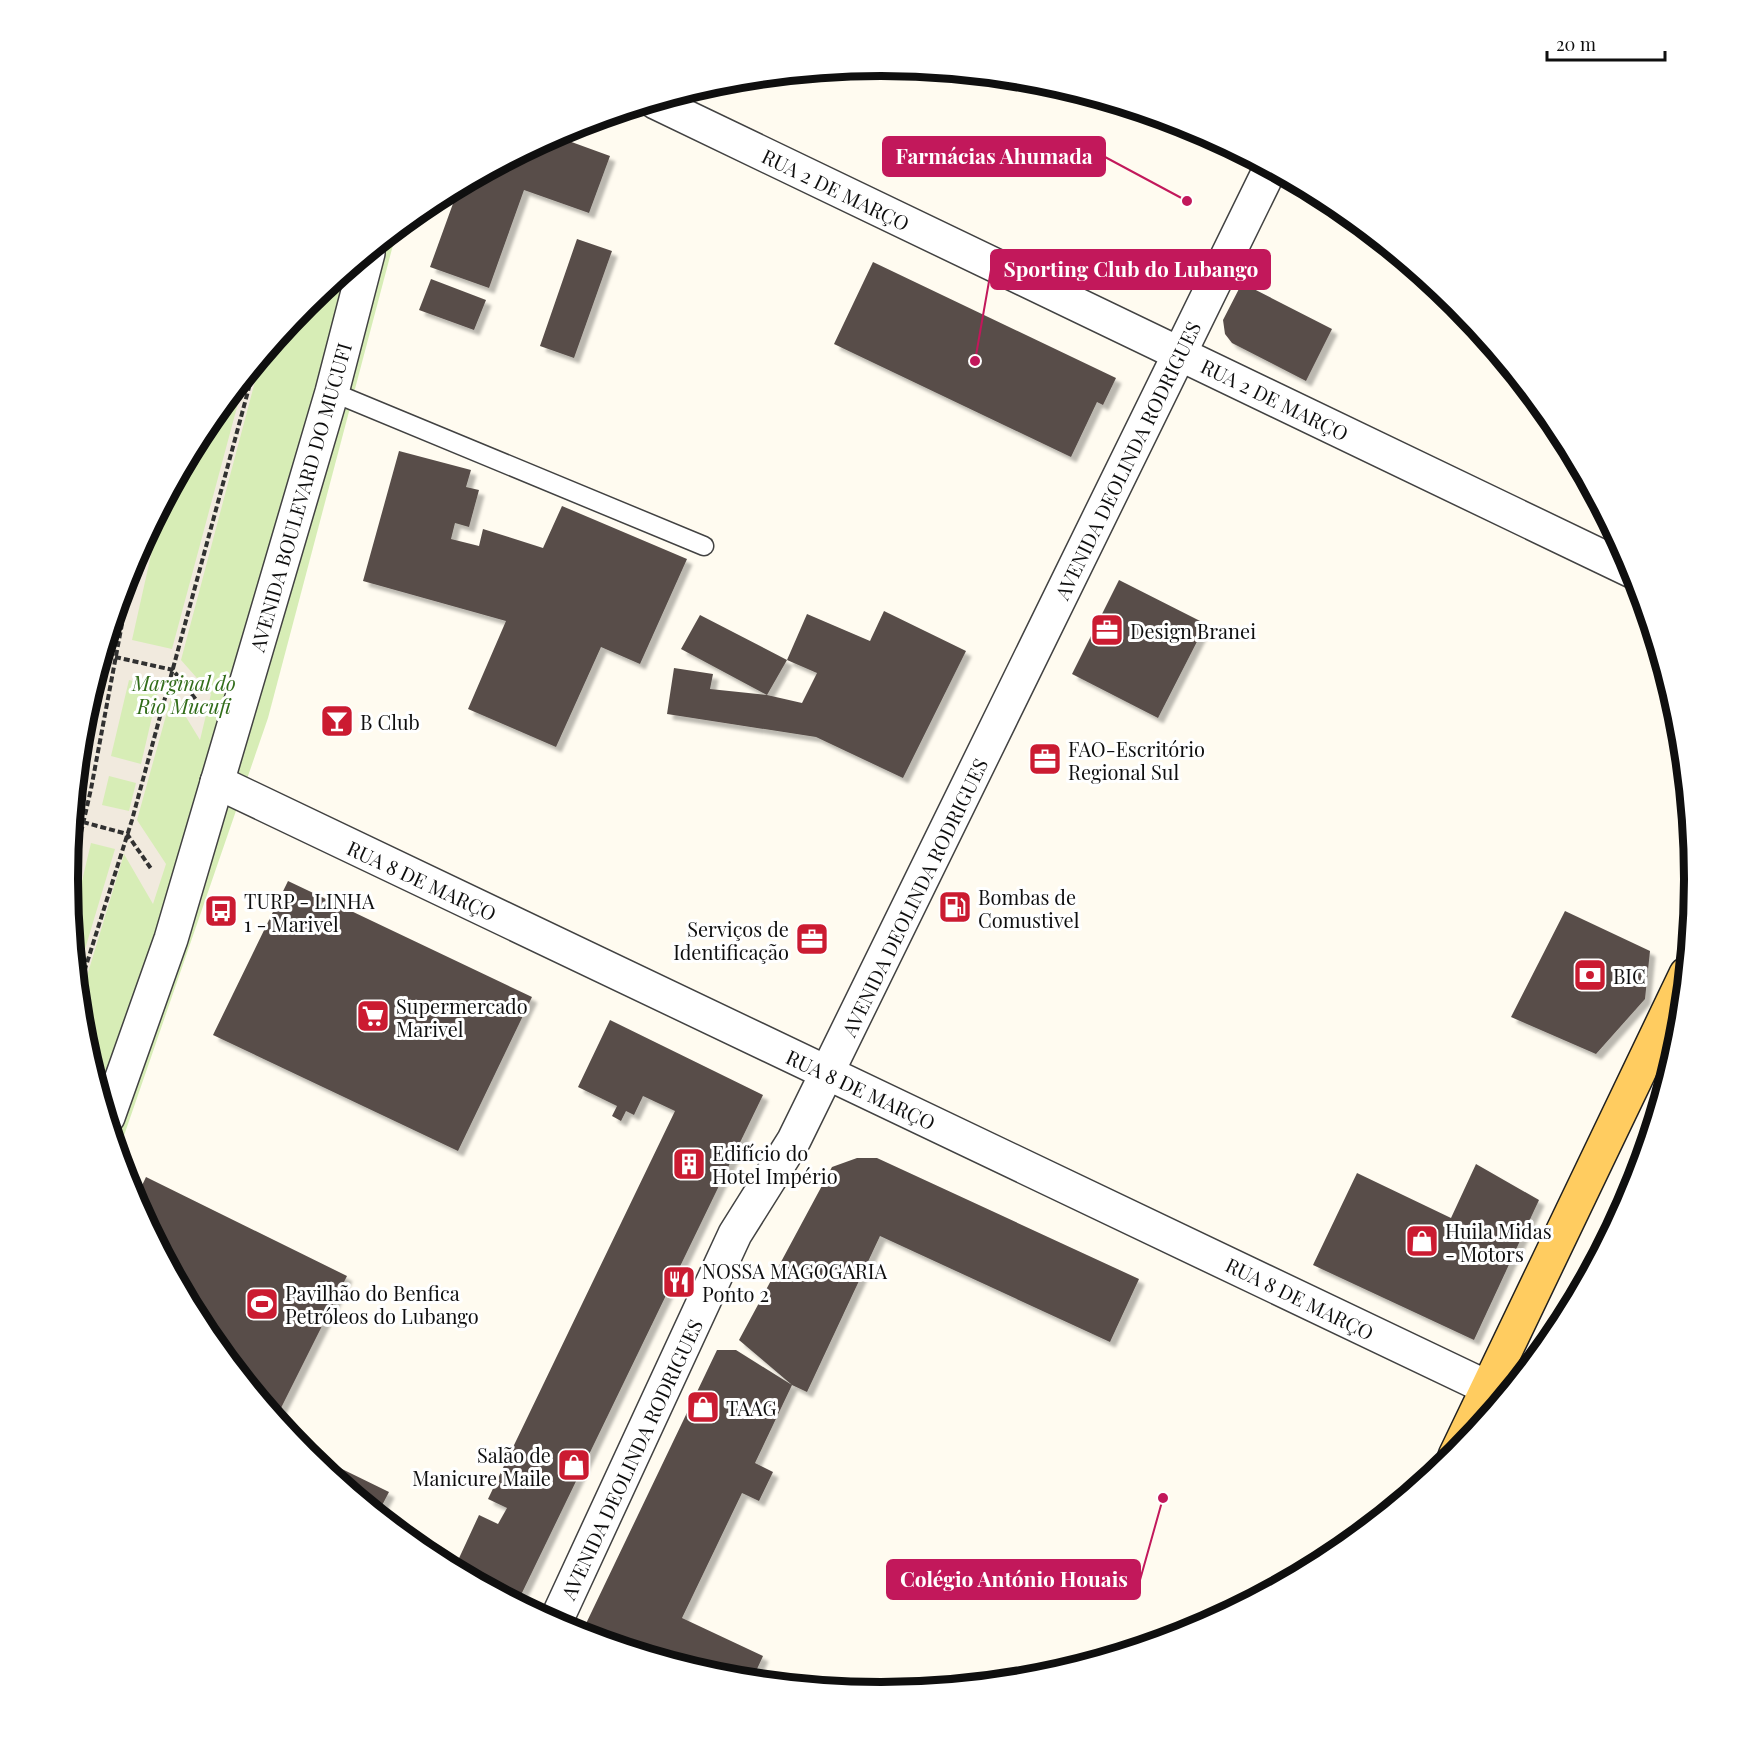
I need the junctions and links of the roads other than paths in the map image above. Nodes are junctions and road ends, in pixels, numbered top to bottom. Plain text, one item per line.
1 (665, 107) edge
2 (1267, 175) edge
3 (365, 265) edge
4 (1179, 353) junction
5 (332, 392) junction
6 (704, 546) dead end
7 (1620, 565) edge
8 (217, 783) junction
9 (1676, 996) edge
10 (828, 1072) junction
11 (112, 1107) edge
12 (1496, 1392) edge
13 (1485, 1408) edge
14 (559, 1614) edge

1 - 4 street, RUA 2 DE MARÇO
2 - 4 street, AVENIDA DEOLINDA RODRIGUES
3 - 5 street, AVENIDA BOULEVARD DO MUCUFI
4 - 7 street, RUA 2 DE MARÇO
4 - 10 street, AVENIDA DEOLINDA RODRIGUES
5 - 6 lane
5 - 8 street, AVENIDA BOULEVARD DO MUCUFI
8 - 10 street, RUA 8 DE MARÇO
8 - 11 street, AVENIDA BOULEVARD DO MUCUFI
9 - 12 main road
10 - 12 street, RUA 8 DE MARÇO
10 - 14 street, AVENIDA DEOLINDA RODRIGUES
12 - 13 main road

